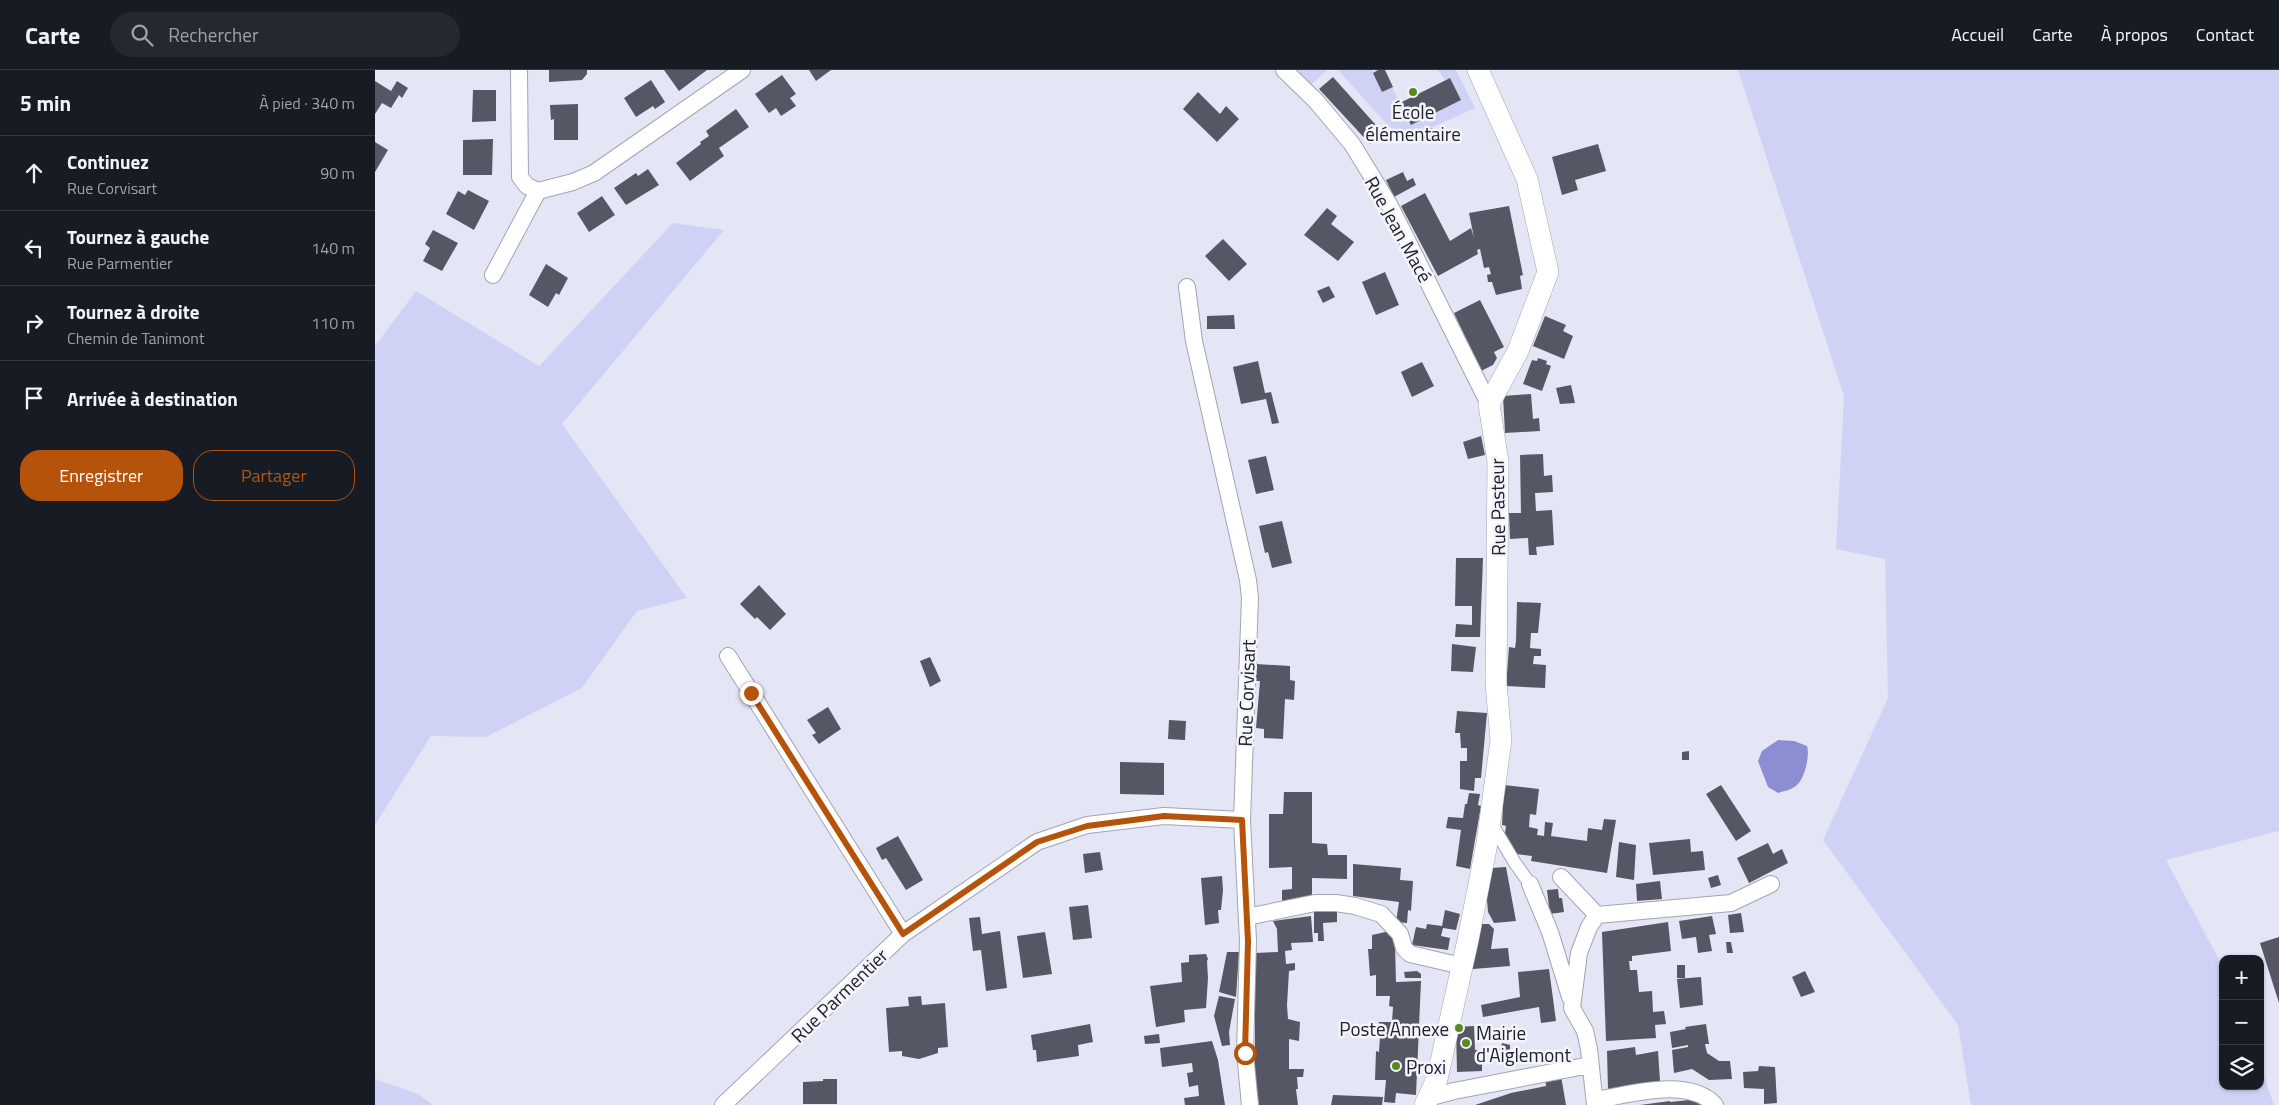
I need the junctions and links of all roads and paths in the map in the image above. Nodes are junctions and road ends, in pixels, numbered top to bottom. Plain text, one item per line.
1 (519, 70) edge
2 (742, 70) edge
3 (1284, 70) edge
4 (1478, 70) edge
5 (538, 191) junction
6 (493, 275) dead end
7 (1187, 287) dead end
8 (1489, 404) junction
9 (728, 656) dead end
10 (1242, 820) junction
11 (1490, 821) junction
12 (1561, 877) dead end
13 (1530, 884) joint
14 (1771, 884) dead end
15 (1597, 915) junction
16 (1247, 917) junction
17 (903, 934) junction
18 (1462, 966) junction
19 (1572, 1008) junction
20 (1590, 1065) junction
21 (1426, 1102) edge
22 (1595, 1103) edge
23 (723, 1105) edge
24 (1250, 1105) edge
25 (1715, 1105) edge

1 - 5 street
2 - 5 street
3 - 8 street, Rue Jean Macé
4 - 8 street
5 - 6 street
7 - 10 street, Rue Corvisart
8 - 11 street, Rue Pasteur
9 - 17 street
10 - 16 street, Rue Corvisart
10 - 17 street, Rue Parmentier
11 - 13 street
11 - 18 street, Rue Pasteur
12 - 15 street
13 - 19 street
14 - 15 street
15 - 19 street
16 - 18 street
16 - 24 street, Rue Corvisart
17 - 23 street, Rue Parmentier
18 - 21 street, Rue Pasteur
19 - 20 street
20 - 21 street
20 - 22 street
22 - 25 street

